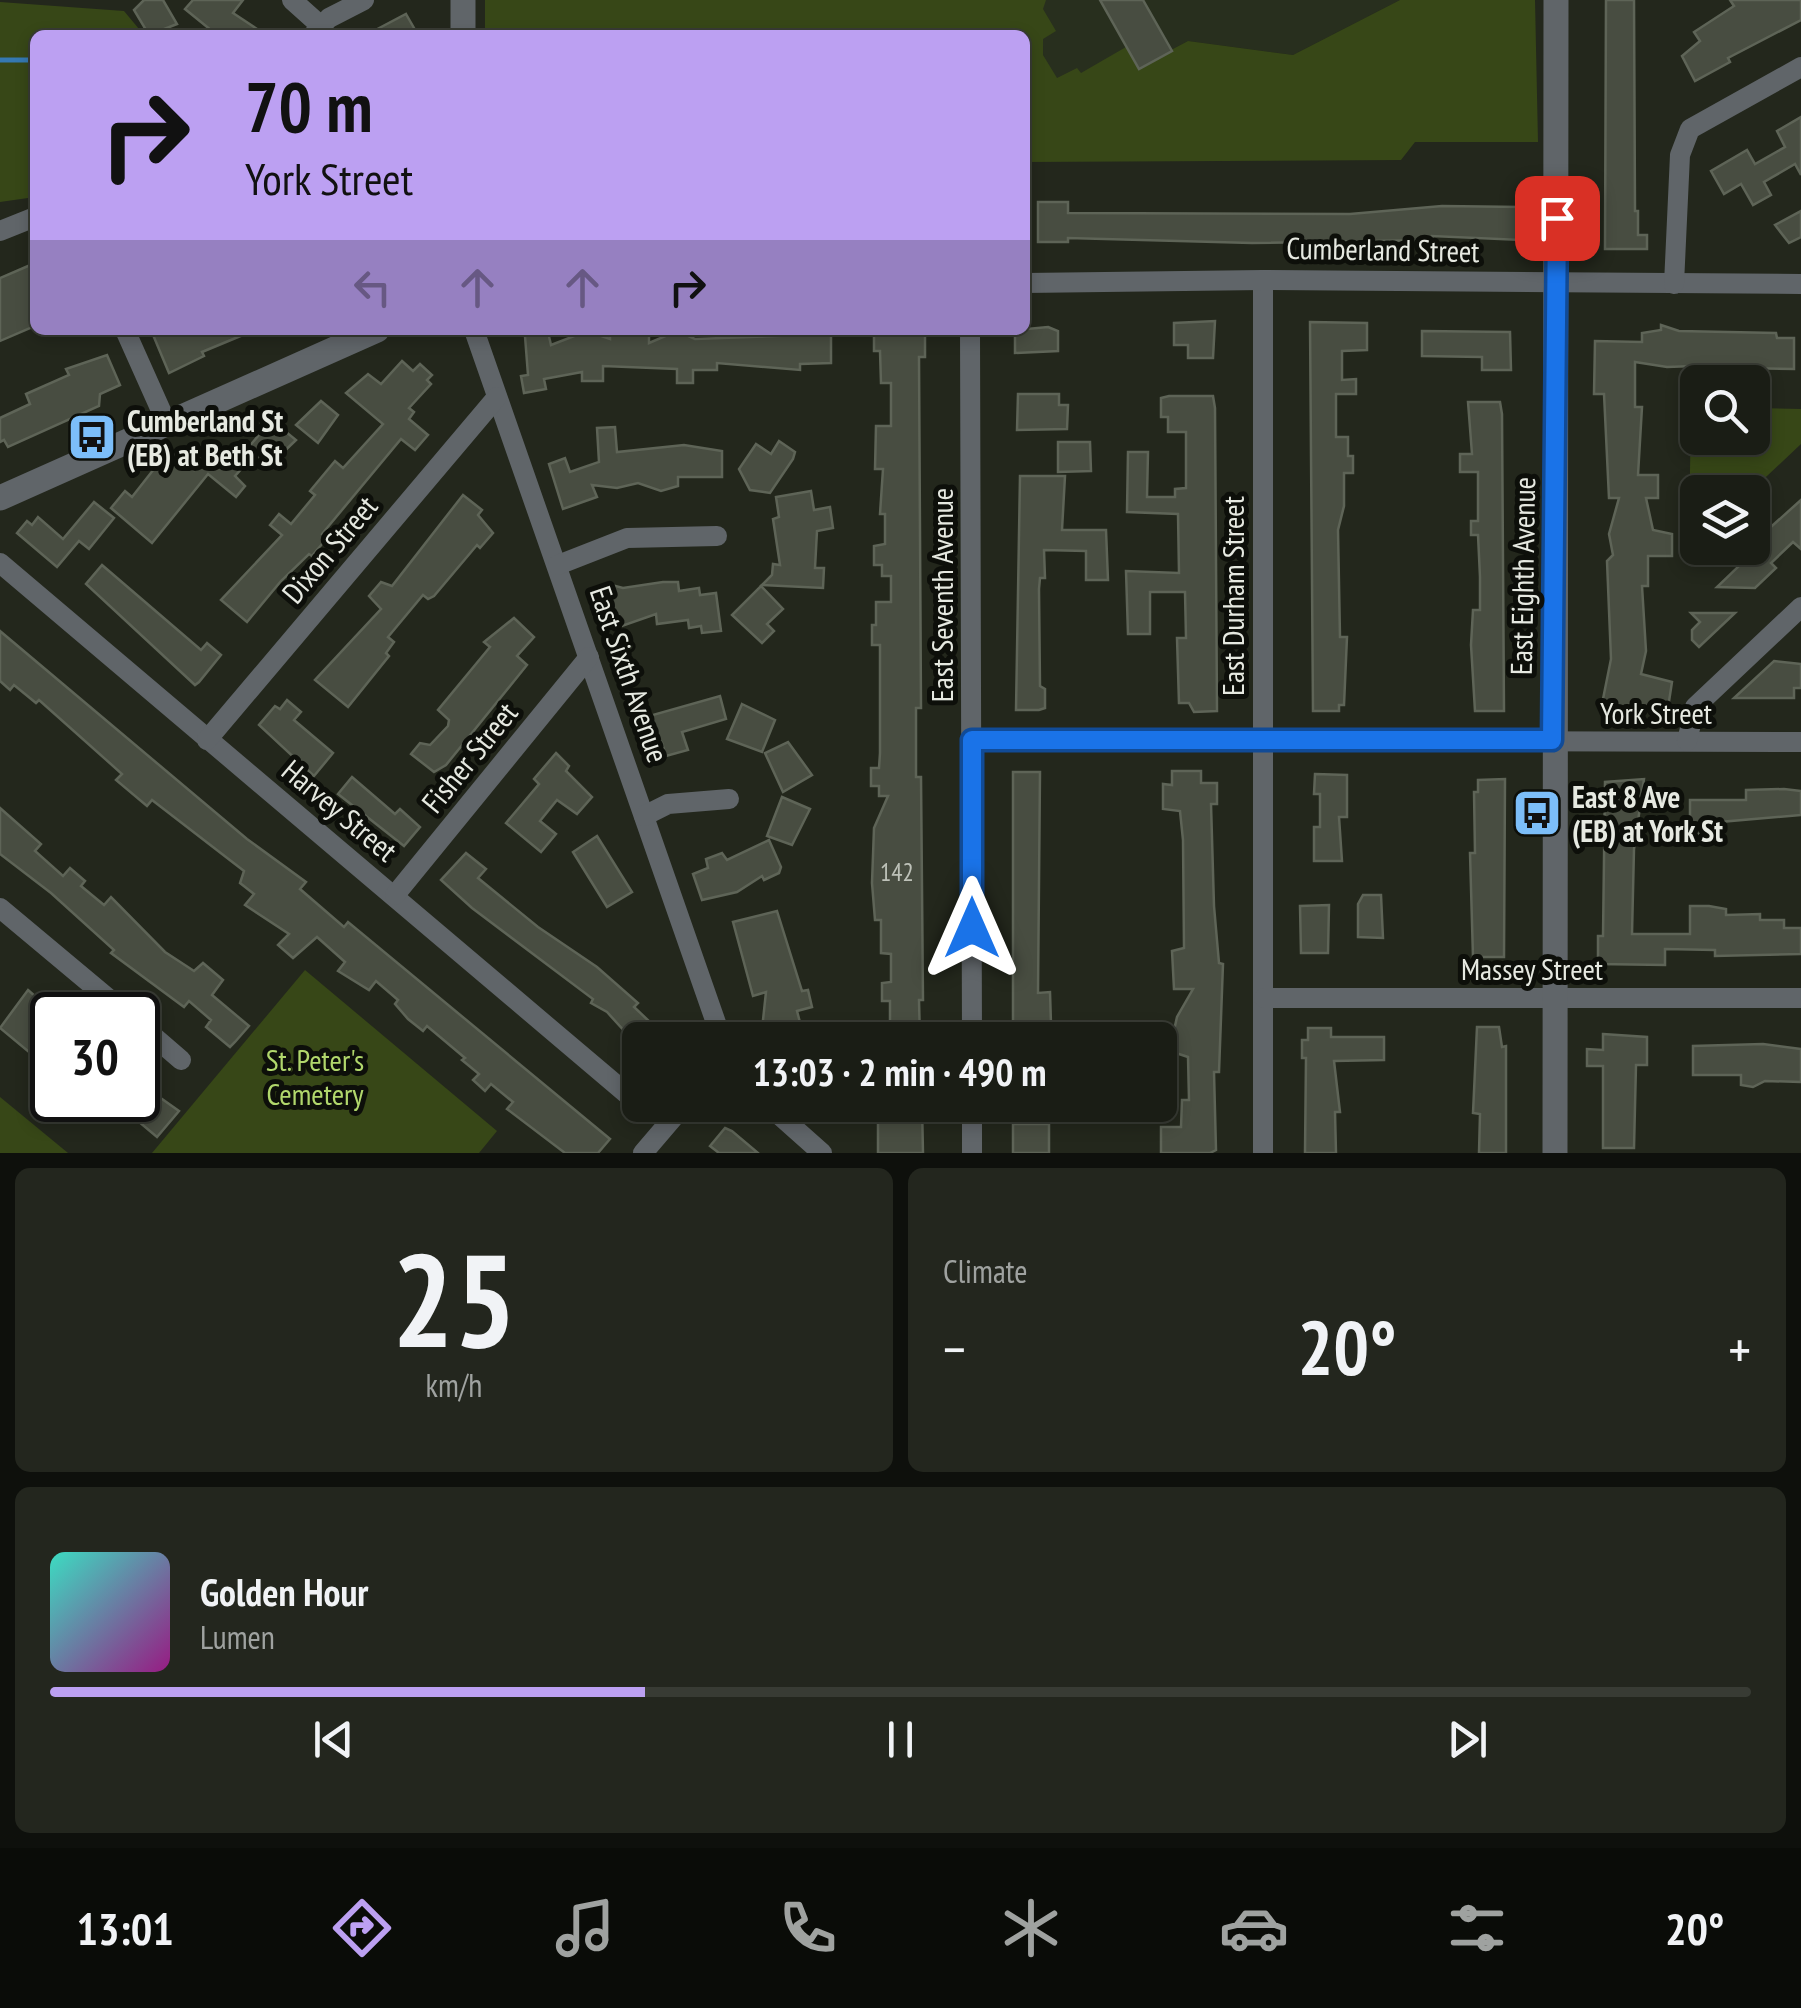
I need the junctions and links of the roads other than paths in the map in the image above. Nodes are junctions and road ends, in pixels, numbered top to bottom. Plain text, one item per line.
1 (292, 0) edge
2 (330, 0) edge
3 (364, 0) edge
4 (463, 0) edge
5 (1556, 0) edge
6 (316, 30) edge
7 (463, 30) edge
8 (1801, 67) edge
9 (30, 219) edge
10 (0, 231) edge
11 (1263, 280) junction
12 (1030, 283) edge
13 (1557, 284) junction
14 (1674, 284) junction
15 (1801, 284) edge
16 (127, 335) edge
17 (365, 335) edge
18 (476, 335) edge
19 (970, 335) edge
20 (497, 397) junction
21 (166, 424) junction
22 (0, 498) edge
23 (717, 536) dead end
24 (0, 564) edge
25 (558, 565) junction
26 (1801, 607) edge
27 (590, 658) junction
28 (207, 740) junction
29 (972, 740) junction
30 (1552, 740) junction
31 (1261, 742) junction
32 (1687, 742) junction
33 (1801, 742) edge
34 (729, 798) dead end
35 (644, 816) junction
36 (395, 895) junction
37 (0, 908) edge
38 (100, 992) edge
39 (1264, 998) junction
40 (1555, 998) junction
41 (1801, 998) edge
42 (716, 1022) edge
43 (972, 1022) edge
44 (160, 1042) edge
45 (181, 1060) dead end
46 (622, 1090) edge
47 (660, 1122) edge
48 (669, 1122) edge
49 (787, 1122) edge
50 (972, 1122) edge
51 (665, 1126) junction
52 (643, 1153) edge
53 (822, 1153) edge
54 (972, 1153) edge
55 (1263, 1153) edge
56 (1555, 1153) edge

1 - 6 street
2 - 6 street
3 - 6 street
4 - 7 street
5 - 13 street, East Eighth Avenue
8 - 14 street
9 - 10 street
11 - 12 street, Cumberland Street
11 - 13 street, Cumberland Street
11 - 31 street, East Durham Street
13 - 14 street, Cumberland Street
13 - 30 street, East Eighth Avenue
14 - 15 street, Cumberland Street
16 - 21 street
17 - 21 street
18 - 20 street, East Sixth Avenue
19 - 29 street, East Seventh Avenue
20 - 25 street, East Sixth Avenue
20 - 28 street, Dixon Street
21 - 22 street
23 - 25 street
24 - 28 street, Harvey Street
25 - 27 street, East Sixth Avenue
26 - 32 street
27 - 35 street, East Sixth Avenue
27 - 36 street, Fisher Street
28 - 36 street, Harvey Street
29 - 31 street, York Street
29 - 43 street, East Seventh Avenue
30 - 31 street, York Street
30 - 32 street, York Street
30 - 40 street, East Eighth Avenue
31 - 39 street, East Durham Street
32 - 33 street, York Street
34 - 35 street
35 - 42 street, East Sixth Avenue
36 - 46 street, Harvey Street
37 - 38 street
39 - 40 street, Massey Street
39 - 55 street, East Durham Street
40 - 41 street, Massey Street
40 - 56 street, East Eighth Avenue
44 - 45 street
47 - 51 street, Harvey Street
48 - 51 street
49 - 53 street
50 - 54 street
51 - 52 street

